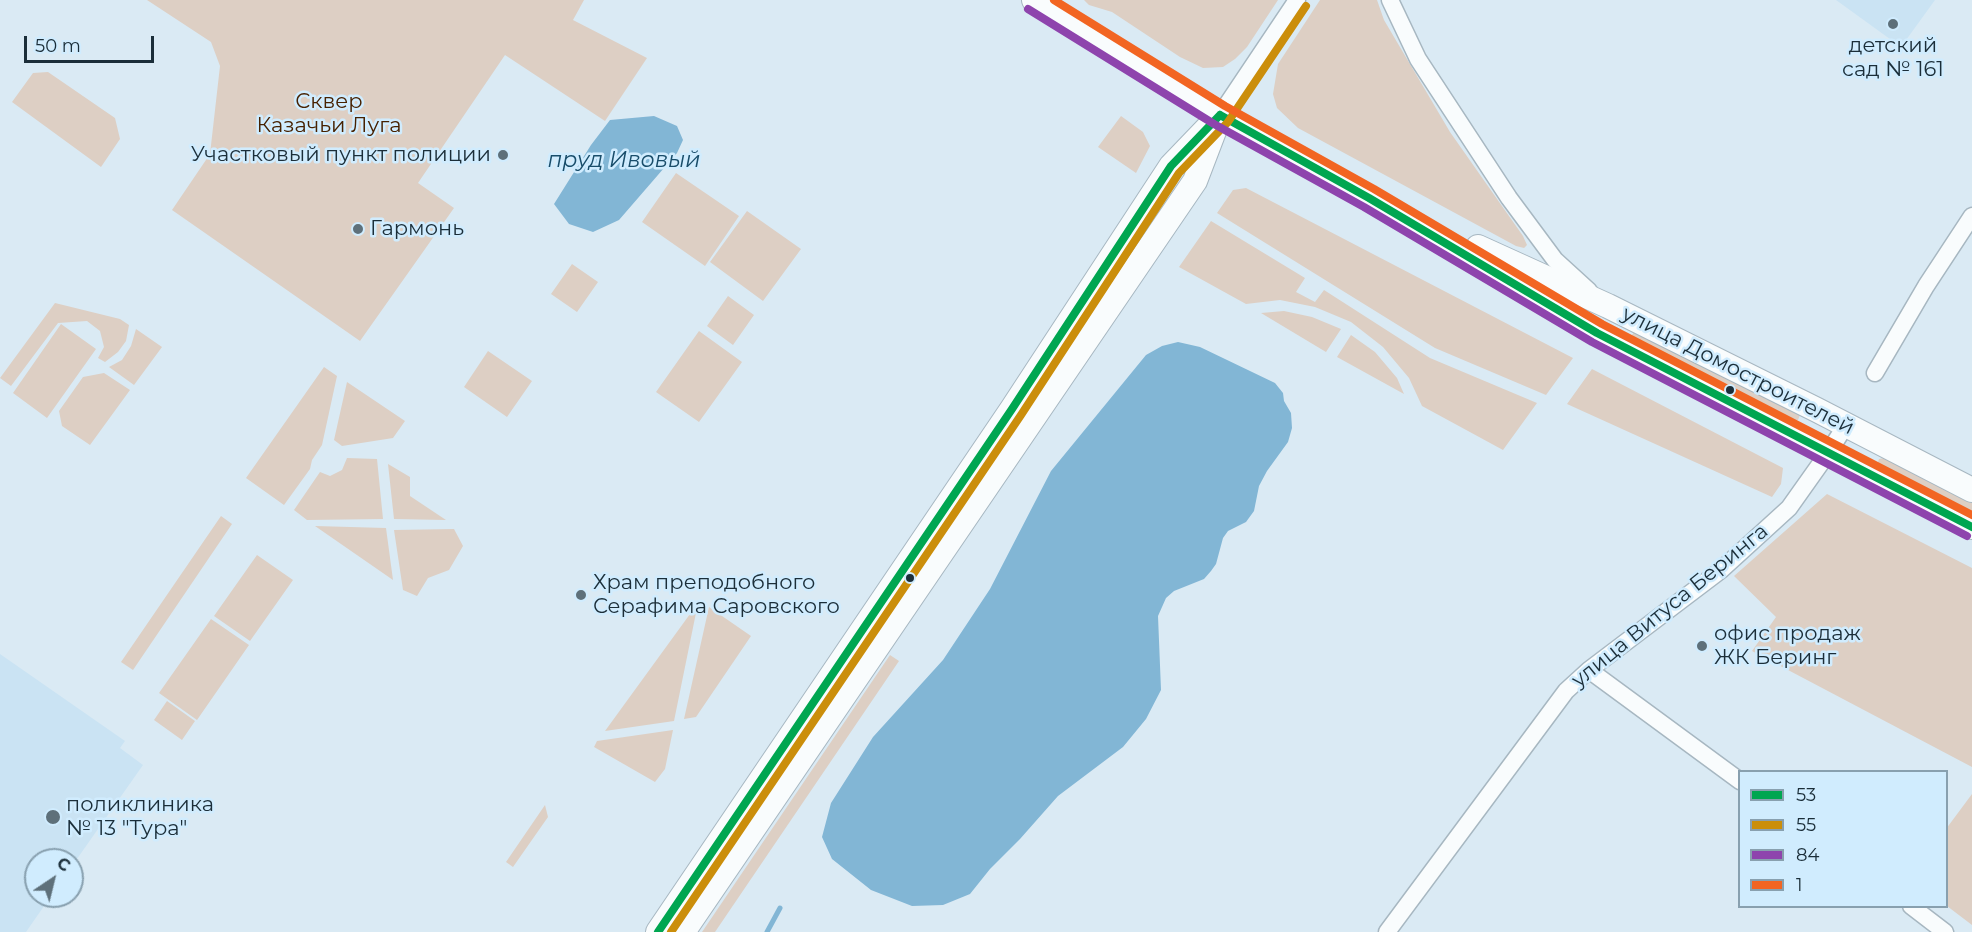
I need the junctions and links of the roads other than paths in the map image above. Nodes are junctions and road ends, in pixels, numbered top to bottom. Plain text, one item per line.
1 (1034, 0) edge
2 (1297, 0) edge
3 (1390, 0) edge
4 (1220, 115) junction
5 (1369, 198) junction
6 (1972, 216) edge
7 (1608, 306) junction
8 (1875, 373) dead end
9 (1846, 425) junction
10 (1828, 453) junction
11 (1972, 490) edge
12 (1972, 526) edge
13 (1589, 670) junction
14 (1738, 780) edge
15 (1914, 908) edge
16 (658, 932) edge
17 (683, 932) edge
18 (1387, 932) edge
19 (1946, 932) edge

1 - 4 main road, улица Домостроителей
2 - 4 street
3 - 7 street
4 - 5 main road, улица Домостроителей
4 - 16 main road
4 - 17 main road
5 - 7 main road, улица Домостроителей
5 - 10 main road, улица Домостроителей
6 - 8 street
7 - 9 main road, улица Домостроителей
9 - 10 street, улица Витуса Беринга
9 - 11 main road, улица Домостроителей
10 - 12 main road, улица Домостроителей
10 - 13 street, улица Витуса Беринга
13 - 14 street
13 - 18 street, улица Витуса Беринга
15 - 19 street

